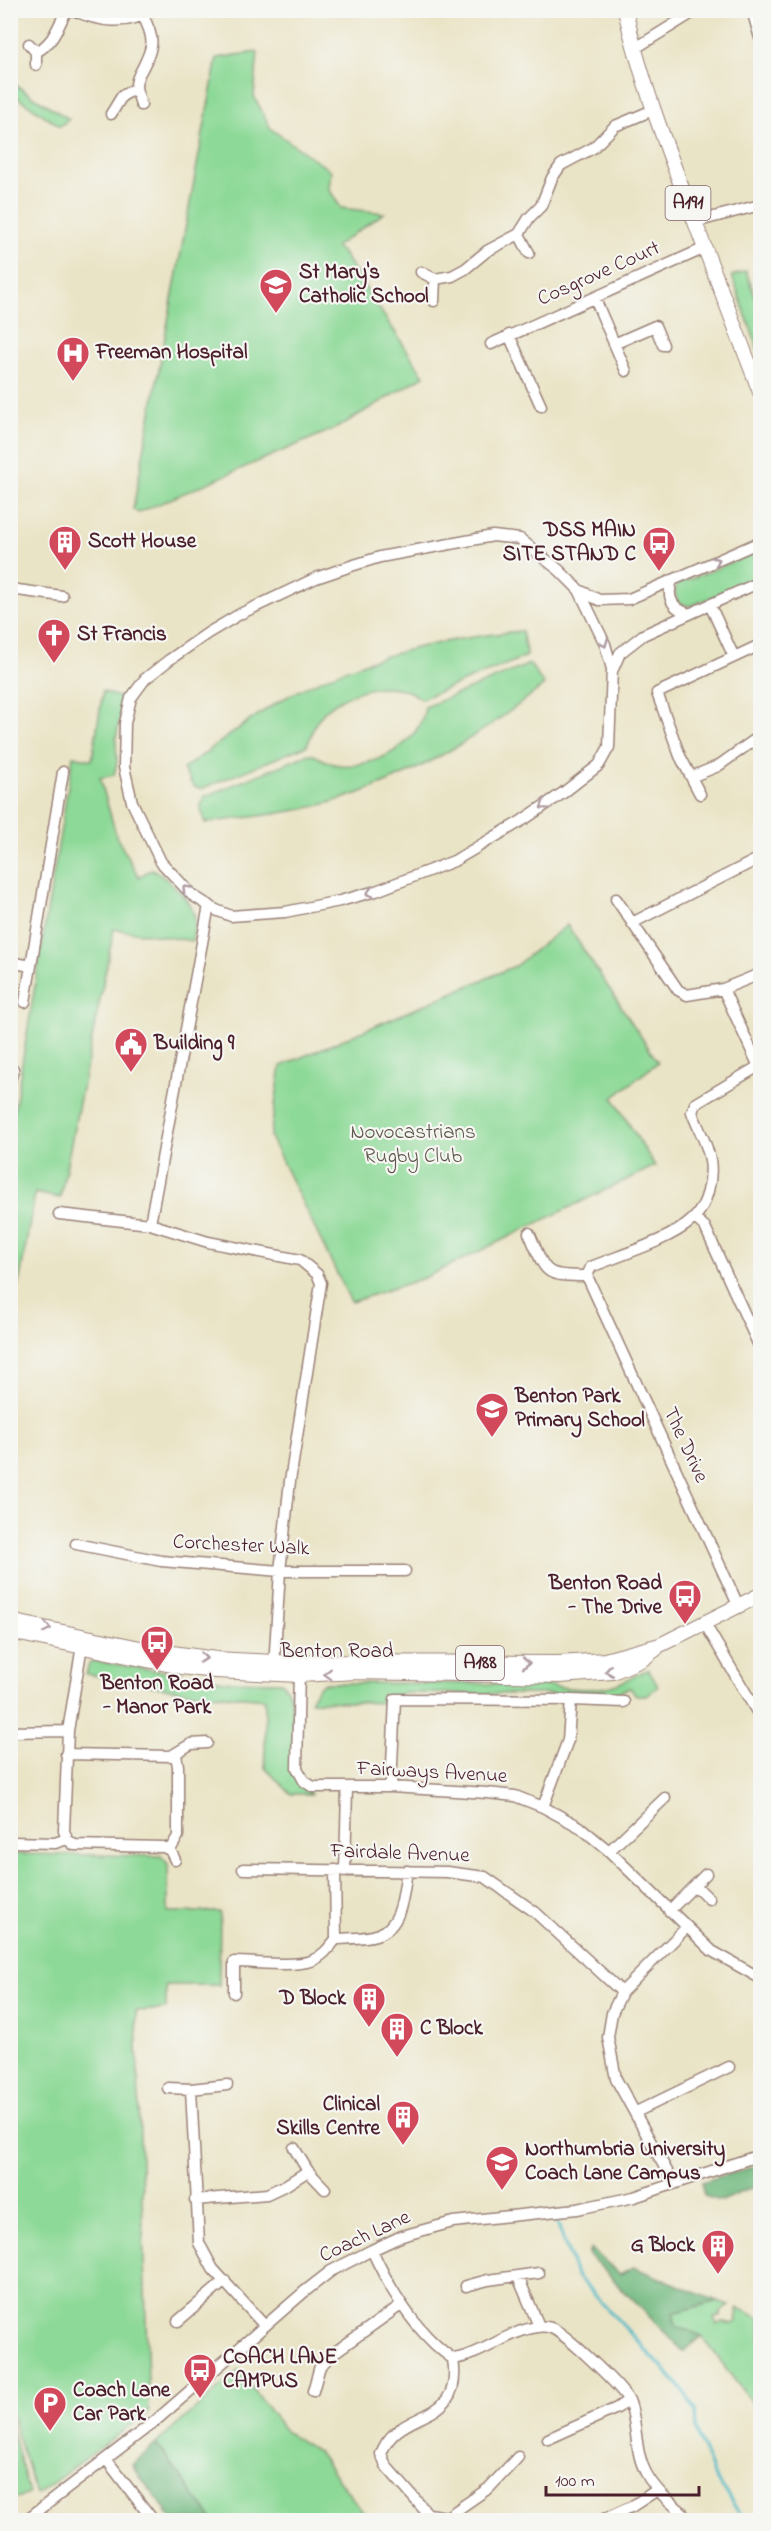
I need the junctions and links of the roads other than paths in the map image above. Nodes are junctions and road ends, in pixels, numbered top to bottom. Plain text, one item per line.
1 (67, 10) edge
2 (73, 10) edge
3 (625, 10) edge
4 (697, 10) edge
5 (752, 10) edge
6 (147, 13) edge
7 (760, 38) edge
8 (634, 50) junction
9 (36, 65) dead end
10 (136, 88) junction
11 (141, 105) dead end
12 (652, 110) junction
13 (111, 114) dead end
14 (760, 205) edge
15 (695, 222) junction
16 (519, 234) junction
17 (705, 248) junction
18 (529, 253) dead end
19 (421, 272) dead end
20 (435, 279) junction
21 (595, 298) junction
22 (435, 301) dead end
23 (509, 335) junction
24 (491, 344) dead end
25 (614, 344) junction
26 (663, 345) dead end
27 (626, 371) dead end
28 (760, 392) edge
29 (541, 406) dead end
30 (760, 542) edge
31 (672, 580) junction
32 (760, 582) edge
33 (10, 589) edge
34 (579, 590) junction
35 (62, 596) dead end
36 (710, 605) junction
37 (689, 615) junction
38 (760, 645) edge
39 (734, 657) junction
40 (612, 669) junction
41 (760, 736) edge
42 (63, 772) dead end
43 (691, 777) junction
44 (700, 794) dead end
45 (760, 858) edge
46 (616, 899) dead end
47 (209, 905) junction
48 (632, 923) junction
49 (10, 962) edge
50 (31, 966) junction
51 (760, 974) edge
52 (723, 989) junction
53 (25, 1002) dead end
54 (760, 1067) edge
55 (12, 1069) edge
56 (10, 1081) edge
57 (59, 1214) dead end
58 (694, 1218) junction
59 (150, 1224) junction
60 (529, 1233) dead end
61 (587, 1276) junction
62 (760, 1348) edge
63 (76, 1544) dead end
64 (280, 1571) junction
65 (405, 1571) dead end
66 (760, 1595) edge
67 (739, 1607) junction
68 (10, 1621) edge
69 (705, 1624) junction
70 (10, 1632) edge
71 (82, 1642) junction
72 (274, 1668) junction
73 (299, 1668) junction
74 (570, 1700) junction
75 (624, 1702) dead end
76 (760, 1717) edge
77 (68, 1731) junction
78 (10, 1732) edge
79 (207, 1743) dead end
80 (66, 1754) junction
81 (176, 1755) junction
82 (391, 1787) junction
83 (347, 1788) junction
84 (665, 1798) dead end
85 (543, 1807) junction
86 (67, 1839) junction
87 (10, 1842) edge
88 (609, 1851) junction
89 (243, 1869) dead end
90 (340, 1871) junction
91 (407, 1871) junction
92 (706, 1874) dead end
93 (695, 1885) junction
94 (709, 1899) dead end
95 (669, 1911) junction
96 (686, 1928) junction
97 (336, 1939) junction
98 (760, 1978) edge
99 (622, 1992) junction
100 (234, 1993) dead end
101 (729, 2067) dead end
102 (226, 2085) dead end
103 (168, 2088) dead end
104 (190, 2088) junction
105 (636, 2112) junction
106 (294, 2148) dead end
107 (760, 2155) edge
108 (308, 2171) junction
109 (674, 2184) junction
110 (326, 2189) dead end
111 (195, 2200) junction
112 (372, 2250) junction
113 (539, 2273) dead end
114 (518, 2277) junction
115 (225, 2281) junction
116 (466, 2286) dead end
117 (401, 2305) junction
118 (178, 2321) dead end
119 (264, 2325) junction
120 (539, 2326) junction
121 (453, 2359) junction
122 (313, 2391) dead end
123 (629, 2400) junction
124 (548, 2439) dead end
125 (518, 2457) dead end
126 (106, 2459) junction
127 (657, 2490) junction
128 (683, 2513) dead end
129 (27, 2520) edge
130 (153, 2520) edge
131 (602, 2520) edge

1 - 9 street
2 - 6 street
3 - 8 main road, A191
4 - 8 street
5 - 7 street
6 - 10 street
8 - 12 main road, A191
10 - 11 street
10 - 13 street
12 - 15 main road, A191
12 - 16 street
14 - 15 street
15 - 17 main road, A191
16 - 18 street
16 - 20 street
17 - 21 street, Cosgrove Court
17 - 28 main road, A191
19 - 20 street
20 - 22 street
21 - 23 street, Cosgrove Court
21 - 25 street
23 - 24 street, Cosgrove Court
23 - 29 street
25 - 26 street
25 - 27 street
31 -> 30 street
31 - 34 street
31 - 37 street
32 - 36 street
33 - 35 street
34 -> 40 street
47 -> 34 street
36 - 37 street
36 - 39 street
37 - 40 street
38 - 39 street
39 - 43 street
40 -> 47 street
41 - 43 street
42 - 50 street
43 - 44 street
45 - 48 street
46 - 48 street
47 - 59 street
48 - 52 street
49 - 50 street
50 - 53 street
51 - 52 street
52 - 54 street
54 - 58 street
55 - 56 street
57 - 59 street
58 - 61 street
58 - 62 street
59 - 64 street
60 - 61 street
61 - 67 street, The Drive
63 - 64 street, Corchester Walk
64 - 65 street, Corchester Walk
64 - 72 street
66 - 67 main road, Benton Road / A188
67 - 69 main road, Benton Road / A188
68 -> 71 main road, Benton Road / A188
69 - 73 main road, Benton Road / A188
69 - 76 street
70 - 71 main road, Benton Road / A188
71 - 72 main road, Benton Road / A188
71 - 77 street
72 - 73 main road, Benton Road / A188
73 - 83 street, Fairways Avenue
74 - 75 street
74 - 82 street
74 - 85 street
77 - 78 street
77 - 80 street
79 - 81 street
80 - 81 street
80 - 86 street
81 - 86 street
82 - 83 street, Fairways Avenue
82 - 85 street, Fairways Avenue
83 - 90 street
84 - 88 street
85 - 88 street, Fairways Avenue
86 - 87 street
88 - 95 street, Fairways Avenue
89 - 90 street, Fairdale Avenue
90 - 91 street, Fairdale Avenue
90 - 97 street
91 - 97 street
91 - 99 street, Fairdale Avenue
92 - 93 street
93 - 94 street
93 - 95 street
95 - 96 street, Fairways Avenue
96 - 98 street, Fairways Avenue
96 - 99 street
97 - 100 street
99 - 105 street
101 - 105 street
102 - 104 street
103 - 104 street
104 - 111 street
105 - 109 street
106 - 108 street
107 - 109 street, Coach Lane
108 - 110 street
108 - 111 street
109 - 112 street, Coach Lane
111 - 115 street
112 - 117 street
112 - 119 street, Coach Lane
113 - 114 street
114 - 116 street
114 - 120 street
115 - 118 street
115 - 119 street
117 - 121 street
117 - 122 street
119 - 126 street, Coach Lane
120 - 121 street
120 - 123 street
121 - 125 street
123 - 124 street
123 - 127 street
126 - 129 street, Coach Lane
126 - 130 street
127 - 128 street
127 - 131 street

